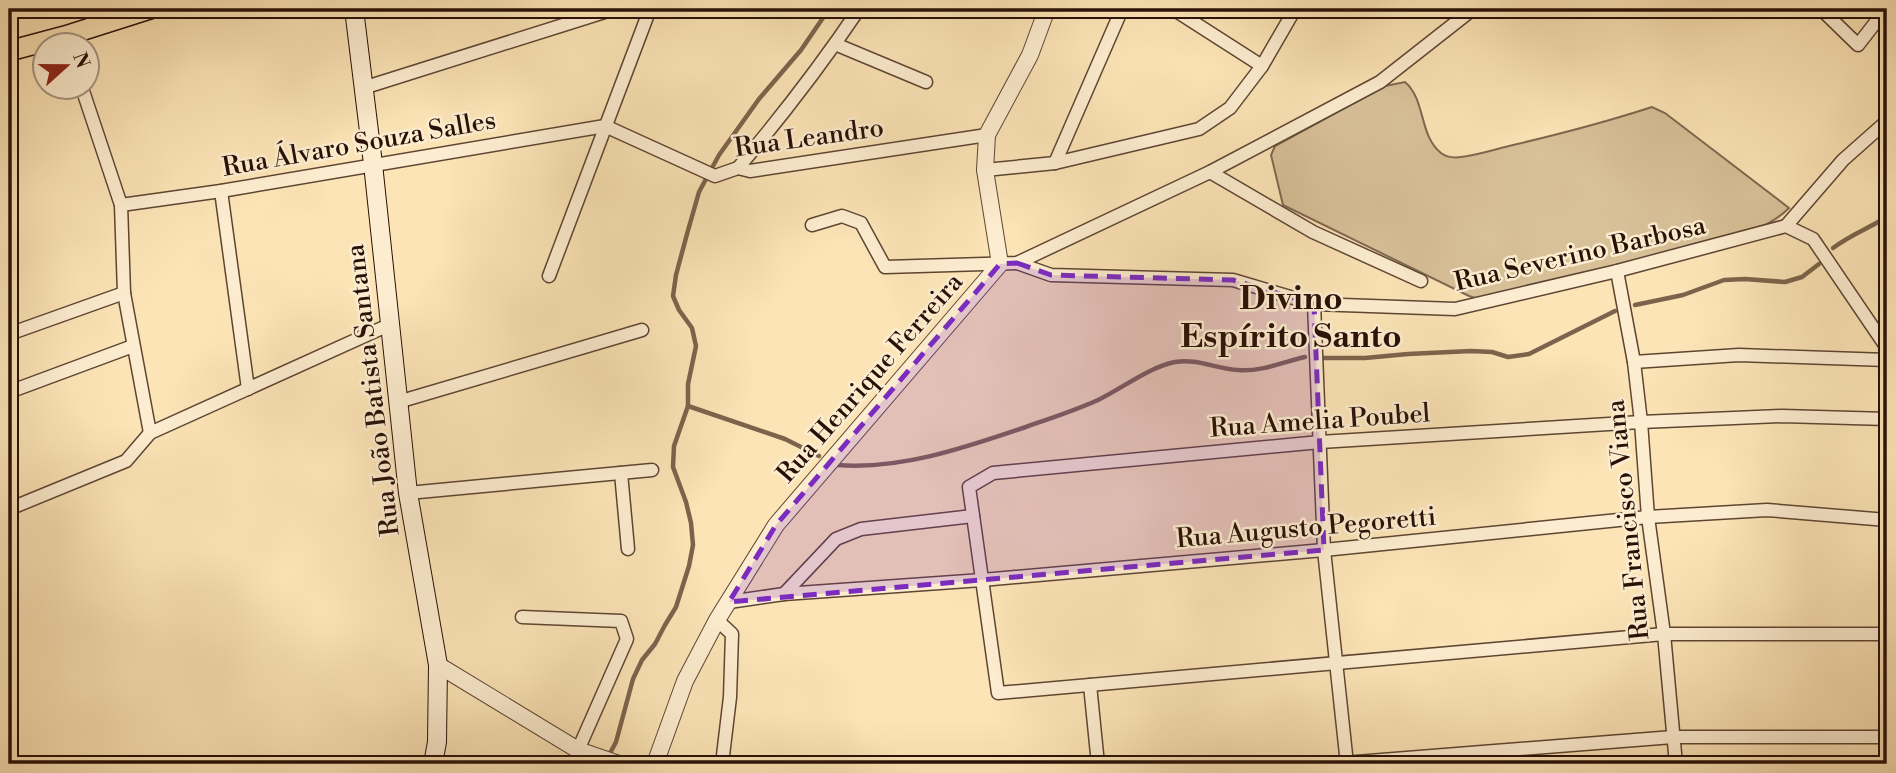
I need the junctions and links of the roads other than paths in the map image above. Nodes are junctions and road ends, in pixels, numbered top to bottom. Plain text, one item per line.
1 (150, 9) edge
2 (354, 9) edge
3 (614, 9) edge
4 (650, 9) edge
5 (859, 9) edge
6 (1046, 9) edge
7 (1122, 9) edge
8 (1173, 9) edge
9 (1296, 9) edge
10 (1472, 9) edge
11 (1821, 9) edge
12 (1886, 9) edge
13 (90, 32) edge
14 (835, 44) junction
15 (32, 47) edge
16 (9, 51) edge
17 (1262, 66) junction
18 (926, 82) dead end
19 (363, 88) junction
20 (87, 102) edge
21 (1887, 121) edge
22 (605, 126) junction
23 (987, 135) junction
24 (1055, 163) junction
25 (373, 164) junction
26 (738, 168) junction
27 (985, 170) junction
28 (1210, 172) junction
29 (221, 191) junction
30 (121, 205) junction
31 (812, 225) dead end
32 (1786, 226) junction
33 (1017, 263) junction
34 (1000, 264) junction
35 (1617, 271) junction
36 (549, 276) dead end
37 (1421, 281) dead end
38 (124, 293) junction
39 (1314, 304) junction
40 (391, 324) junction
41 (642, 330) dead end
42 (9, 334) edge
43 (134, 346) junction
44 (1887, 348) edge
45 (1887, 360) edge
46 (1634, 362) junction
47 (248, 389) junction
48 (9, 392) edge
49 (398, 402) junction
50 (1887, 419) edge
51 (1641, 422) junction
52 (150, 433) junction
53 (1320, 442) junction
54 (652, 470) dead end
55 (621, 473) junction
56 (408, 494) junction
57 (9, 509) edge
58 (973, 516) junction
59 (1648, 517) junction
60 (1887, 520) edge
61 (628, 549) dead end
62 (1324, 550) junction
63 (982, 580) junction
64 (785, 594) junction
65 (729, 602) junction
66 (522, 617) dead end
67 (717, 620) junction
68 (1664, 634) junction
69 (1887, 634) edge
70 (1336, 662) junction
71 (438, 665) junction
72 (1090, 685) junction
73 (1673, 737) junction
74 (1887, 737) edge
75 (578, 750) junction
76 (433, 764) edge
77 (619, 764) edge
78 (655, 764) edge
79 (722, 764) edge
80 (1098, 764) edge
81 (1331, 764) edge
82 (1347, 764) edge
83 (1676, 764) edge

1 - 13 main road
2 - 19 main road, Rua João Batista Santana
3 - 19 street
4 - 22 street
5 - 14 street
6 - 23 street, Rua Henrique Ferreira
7 - 24 street
8 - 17 street
9 - 17 street
10 - 28 street
11 - 12 street
14 - 18 street
14 - 26 street
15 - 16 main road
17 - 24 street
19 - 25 main road, Rua João Batista Santana
20 - 30 street
21 - 32 street
22 - 25 street, Rua Álvaro Souza Salles
22 - 26 street, Rua Leandro
22 - 36 street
23 - 26 street, Rua Leandro
23 - 27 street, Rua Henrique Ferreira
24 - 27 street
25 - 29 street, Rua Álvaro Souza Salles
25 - 40 main road, Rua João Batista Santana
27 - 34 street, Rua Henrique Ferreira
28 - 33 street
28 - 37 street
29 - 30 street, Rua Álvaro Souza Salles
29 - 47 street
30 - 38 street
31 - 34 street
32 - 35 street, Rua Severino Barbosa
32 - 44 street
33 - 34 street
33 - 39 street, Rua Severino Barbosa
34 - 65 street, Rua Henrique Ferreira
35 - 39 street, Rua Severino Barbosa
35 - 46 street, Rua Francisco Viana
38 - 42 street
38 - 43 street
39 - 53 street
40 - 47 street
40 - 49 main road, Rua João Batista Santana
41 - 49 street
43 - 48 street
43 - 52 street
45 - 46 street
46 - 51 street, Rua Francisco Viana
47 - 52 street
49 - 56 main road, Rua João Batista Santana
50 - 51 street, Rua Amelia Poubel
51 - 53 street, Rua Amelia Poubel
51 - 59 street, Rua Francisco Viana
52 - 57 street
53 - 58 street, Rua Amelia Poubel
53 - 62 street
54 - 55 street
55 - 56 street
55 - 61 street
56 - 71 main road, Rua João Batista Santana
58 - 63 street, Rua Amelia Poubel
58 - 64 street
59 - 60 street, Rua Augusto Pegoretti
59 - 62 street, Rua Augusto Pegoretti
59 - 68 street, Rua Francisco Viana
62 - 63 street, Rua Augusto Pegoretti
62 - 70 street
63 - 64 street, Rua Augusto Pegoretti
63 - 72 street, Rua Amelia Poubel
64 - 65 street, Rua Augusto Pegoretti
65 - 67 street, Rua Henrique Ferreira
66 - 75 street
67 - 78 street, Rua Henrique Ferreira
67 - 79 street
68 - 69 street
68 - 70 street
68 - 73 street, Rua Francisco Viana
70 - 72 street
70 - 82 street
71 - 75 street
71 - 76 main road, Rua João Batista Santana
72 - 80 street
73 - 74 street
73 - 82 street
73 - 83 street, Rua Francisco Viana
75 - 77 street
81 - 82 street

